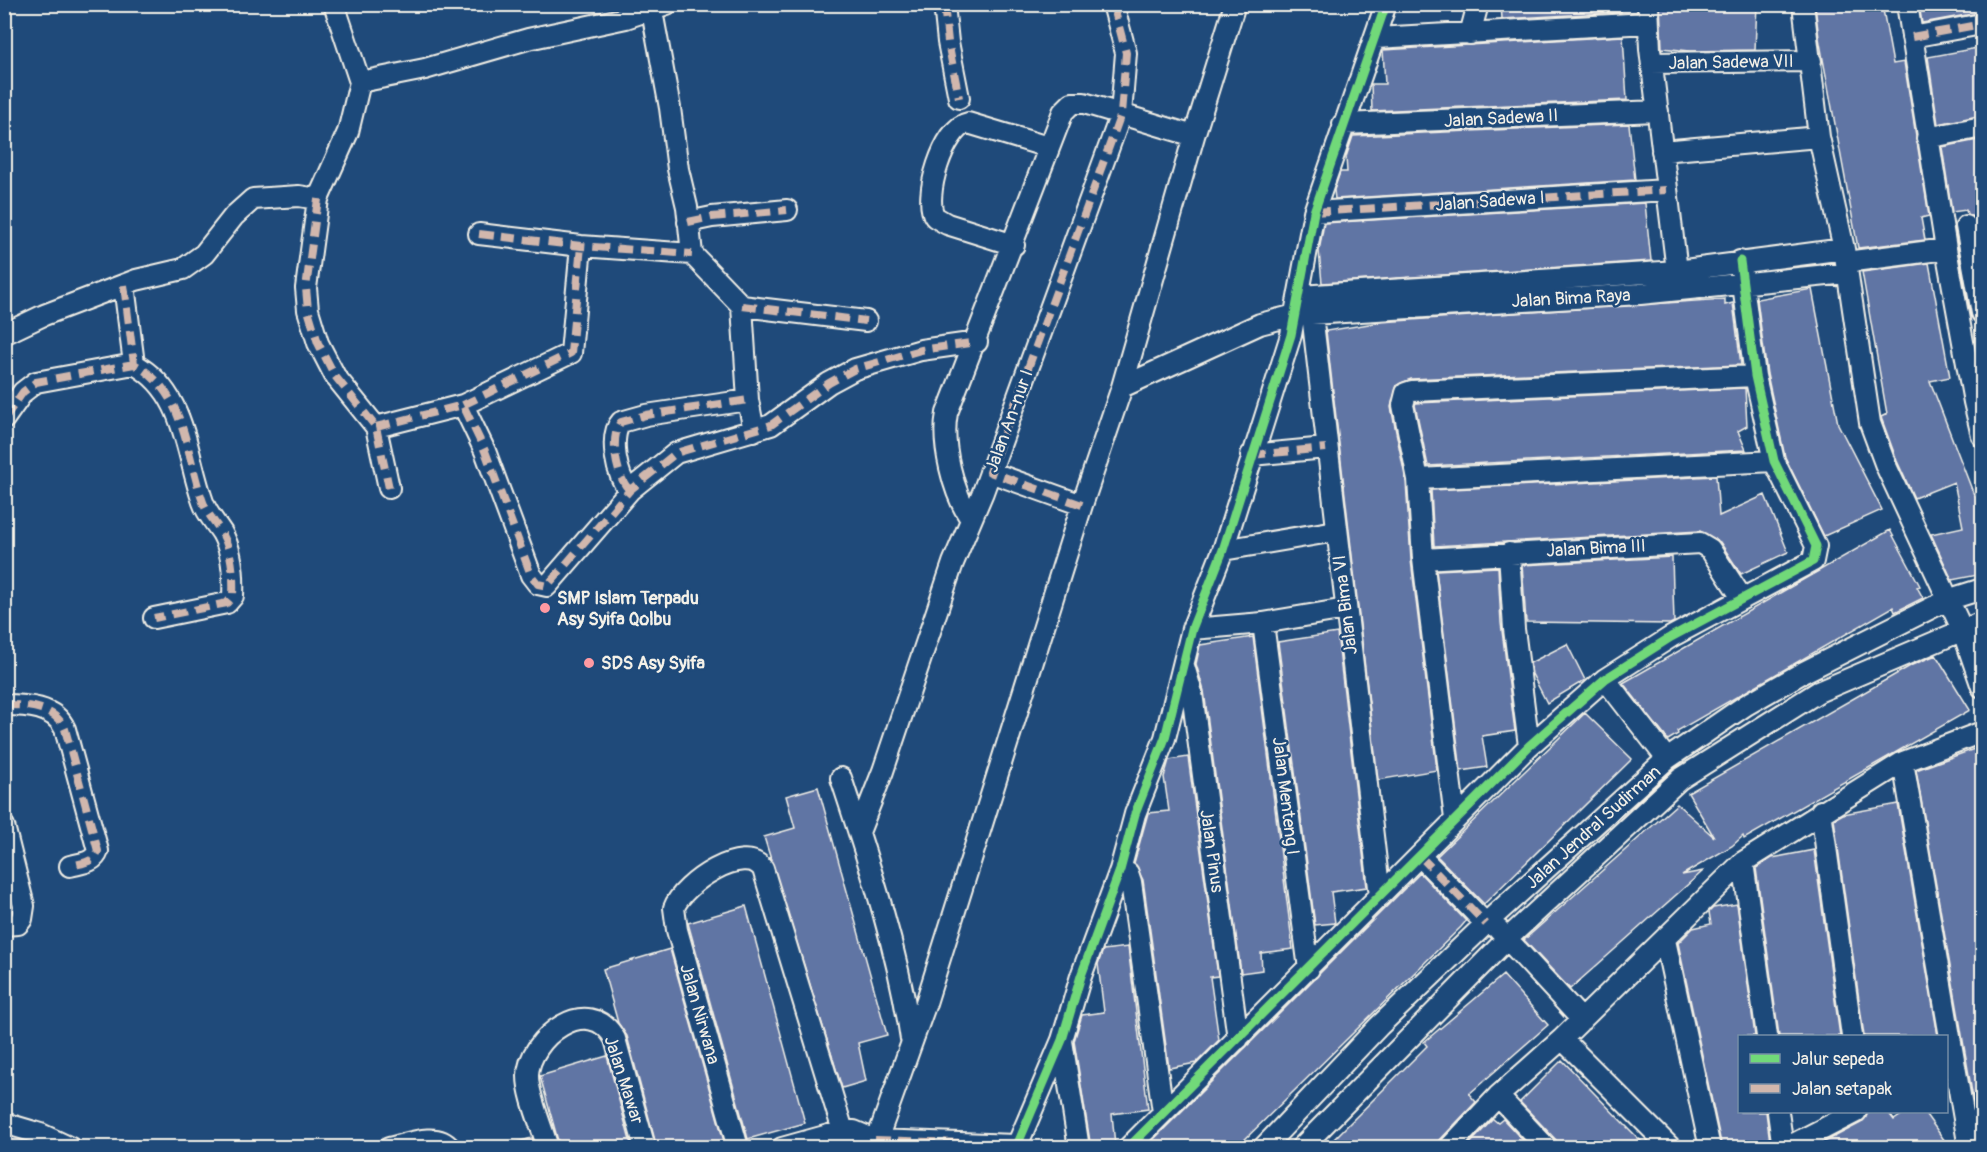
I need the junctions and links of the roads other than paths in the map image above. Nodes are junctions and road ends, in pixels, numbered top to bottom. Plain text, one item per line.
1 (334, 4) edge
2 (944, 4) edge
3 (1113, 4) edge
4 (1235, 4) edge
5 (1386, 4) edge
6 (1478, 4) edge
7 (1803, 4) edge
8 (1907, 4) edge
9 (659, 8) edge
10 (1648, 14) edge
11 (1983, 24) edge
12 (1470, 34) junction
13 (1912, 37) junction
14 (1376, 38) junction
15 (1811, 61) junction
16 (1652, 63) junction
17 (360, 82) junction
18 (959, 98) dead end
19 (1658, 111) junction
20 (1121, 114) junction
21 (1343, 124) junction
22 (1983, 127) edge
23 (1194, 136) junction
24 (1819, 137) junction
25 (1927, 138) junction
26 (1048, 147) junction
27 (1662, 151) junction
28 (1666, 190) junction
29 (318, 199) junction
30 (787, 210) dead end
31 (1314, 212) junction
32 (688, 222) junction
33 (1974, 224) edge
34 (479, 234) dead end
35 (1945, 240) junction
36 (1014, 245) junction
37 (581, 246) junction
38 (692, 254) junction
39 (1740, 261) junction
40 (1846, 261) junction
41 (1677, 271) junction
42 (1741, 282) junction
43 (124, 285) junction
44 (1300, 296) junction
45 (742, 306) junction
46 (1983, 313) edge
47 (1304, 314) junction
48 (866, 321) dead end
49 (4, 334) edge
50 (976, 342) junction
51 (134, 364) junction
52 (1755, 376) junction
53 (1122, 387) junction
54 (748, 400) junction
55 (463, 405) junction
56 (4, 419) edge
57 (376, 427) junction
58 (754, 430) junction
59 (1983, 436) edge
60 (1326, 448) junction
61 (1251, 454) junction
62 (1774, 460) junction
63 (990, 472) junction
64 (1418, 479) junction
65 (389, 488) dead end
66 (630, 490) junction
67 (1082, 505) junction
68 (971, 519) junction
69 (1336, 531) junction
70 (1223, 549) junction
71 (1509, 553) junction
72 (1423, 559) junction
73 (1983, 589) edge
74 (1742, 598) junction
75 (1947, 600) junction
76 (1346, 609) junction
77 (154, 618) dead end
78 (1983, 622) edge
79 (1263, 623) junction
80 (1192, 629) junction
81 (1962, 629) junction
82 (1183, 663) junction
83 (1605, 679) junction
84 (1983, 687) edge
85 (4, 705) edge
86 (1983, 732) edge
87 (1529, 746) junction
88 (1667, 759) junction
89 (1903, 762) junction
90 (841, 778) dead end
91 (1821, 811) junction
92 (1455, 819) junction
93 (4, 826) edge
94 (859, 832) junction
95 (1420, 856) junction
96 (1743, 862) junction
97 (70, 866) dead end
98 (1119, 870) junction
99 (1380, 896) junction
100 (1488, 922) junction
101 (4, 925) edge
102 (1507, 939) junction
103 (1665, 940) junction
104 (1309, 969) junction
105 (1582, 1020) junction
106 (1379, 1026) junction
107 (1767, 1035) edge
108 (1852, 1035) edge
109 (1947, 1035) edge
110 (1238, 1039) junction
111 (1562, 1039) junction
112 (1062, 1040) junction
113 (1948, 1040) edge
114 (911, 1042) junction
115 (1402, 1047) junction
116 (1951, 1059) edge
117 (1498, 1096) junction
118 (1163, 1112) junction
119 (1778, 1113) edge
120 (1854, 1113) edge
121 (4, 1123) edge
122 (843, 1131) junction
123 (52, 1143) edge
124 (875, 1144) edge
125 (1016, 1146) edge
126 (71, 1148) edge
127 (389, 1148) edge
128 (450, 1148) edge
129 (548, 1148) edge
130 (645, 1148) edge
131 (738, 1148) edge
132 (782, 1148) edge
133 (1079, 1148) edge
134 (1128, 1148) edge
135 (1263, 1148) edge
136 (1301, 1148) edge
137 (1449, 1148) edge
138 (1547, 1148) edge
139 (1671, 1148) edge
140 (1710, 1148) edge
141 (1785, 1148) edge
142 (1969, 1148) edge

1 - 17 street
2 - 18 street
3 - 20 street, Jalan An-nur I
4 - 23 street
5 - 14 street
6 - 12 street
7 - 15 street
8 - 13 street
9 - 17 street
9 - 32 street
10 - 12 street
10 - 16 street
11 - 13 street
12 - 14 street
13 - 25 street
14 - 21 street
15 - 16 street, Jalan Sadewa VII
15 - 24 street
16 - 19 street
17 - 29 street
19 - 21 street, Jalan Sadewa II
19 - 27 street
20 - 23 street
20 - 26 street
20 - 63 street, Jalan An-nur I
21 - 31 street
22 - 25 street
23 - 53 street
24 - 27 street
24 - 40 street
25 - 35 street
26 - 36 street
26 - 36 street
27 - 28 street
28 - 31 street, Jalan Sadewa I
28 - 41 street
29 - 43 street
29 - 57 street
30 - 32 street
31 - 44 street
32 - 38 street
33 - 35 street
33 - 46 street
34 - 37 street
35 - 40 street
35 - 59 street
36 - 50 street
37 - 38 street
37 - 55 street
38 - 45 street
39 - 40 street, Jalan Bima Raya
39 - 41 street, Jalan Bima Raya
39 - 42 street
40 - 42 street, Jalan Bima Raya
40 - 75 street
41 - 44 street, Jalan Bima Raya
42 - 47 street, Jalan Bima Raya
42 - 52 street
43 - 49 street
43 - 51 street
44 - 47 street
45 - 48 street
45 - 54 street
47 - 53 street, Jalan Bima Raya
47 - 60 street, Jalan Bima VI
47 - 61 street
50 - 58 street
50 - 68 street
51 - 56 street
51 - 77 street
52 - 62 street
52 - 64 street
53 - 67 street
54 - 58 street
54 - 66 street
55 - 57 street
55 - 66 street
57 - 65 street
58 - 66 street
60 - 61 street
60 - 69 street, Jalan Bima VI
61 - 70 street
62 - 64 street
62 - 74 street
63 - 67 street
63 - 68 street, Jalan An-nur I
64 - 72 street
67 - 114 street
68 - 94 street, Jalan An-nur I
69 - 70 street
69 - 76 street, Jalan Bima VI
70 - 80 street
71 - 72 street, Jalan Bima III
71 - 74 street, Jalan Bima III
71 - 87 street
72 - 92 street
73 - 75 street, Jalan Jendral Sudirman
74 - 83 street
75 - 81 street
75 - 88 street, Jalan Jendral Sudirman
76 - 79 street
76 - 99 street, Jalan Bima VI
78 - 81 street, Jalan Jendral Sudirman
79 - 80 street
79 - 104 street, Jalan Menteng I
80 - 82 street
81 - 84 street
81 - 102 street, Jalan Jendral Sudirman
82 - 98 street
82 - 110 street, Jalan Pinus
83 - 87 street
83 - 88 street
85 - 97 street
86 - 89 street
87 - 92 street
88 - 100 street, Jalan Jendral Sudirman
89 - 91 street
89 - 109 street
90 - 94 street
91 - 96 street
91 - 108 street
92 - 95 street
93 - 101 street
94 - 114 street
95 - 99 street
95 - 100 street
96 - 103 street
96 - 107 street
98 - 112 street
98 - 118 street
99 - 104 street
100 - 102 street
100 - 106 street, Jalan Jendral Sudirman
102 - 105 street
102 - 115 street, Jalan Jendral Sudirman
103 - 105 street
103 - 140 street
104 - 110 street
105 - 111 street
106 - 115 street
106 - 135 street, Jalan Jendral Sudirman
110 - 118 street
111 - 117 street
111 - 139 street
112 - 125 street
112 - 133 street
113 - 116 street
114 - 124 street
115 - 136 street, Jalan Jendral Sudirman
116 - 142 street
117 - 137 street
117 - 138 street
118 - 134 street
119 - 141 street
120 - 141 street
121 - 123 street
122 - 124 street
122 - 131 street, Jalan Nirwana
122 - 132 street
123 - 126 street
124 - 125 street
127 - 128 street
129 - 130 street, Jalan Mawar

